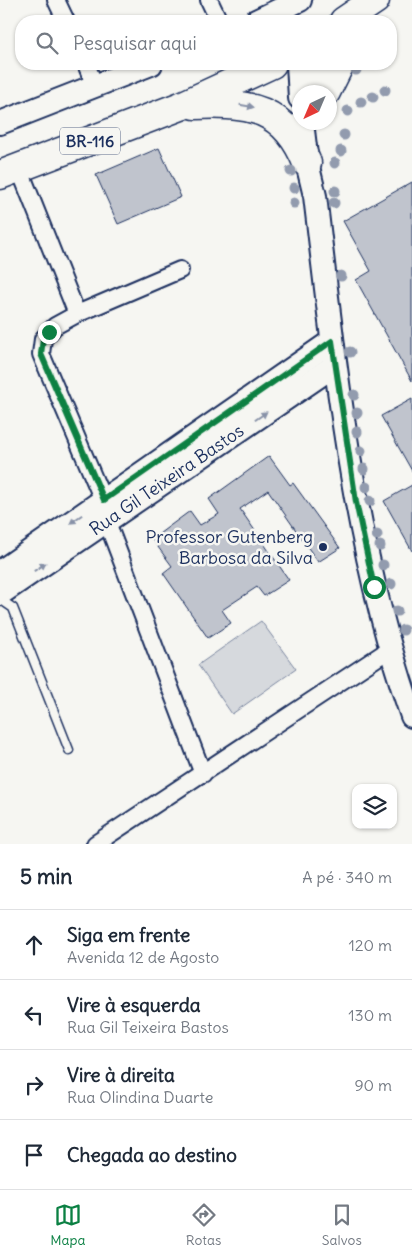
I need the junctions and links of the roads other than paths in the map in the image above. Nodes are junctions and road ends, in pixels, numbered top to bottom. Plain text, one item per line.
1 (56, 0) edge
2 (209, 0) edge
3 (300, 0) edge
4 (375, 0) edge
5 (388, 0) edge
6 (63, 15) edge
7 (216, 15) edge
8 (269, 15) edge
9 (353, 15) edge
10 (374, 15) edge
11 (89, 70) edge
12 (135, 70) edge
13 (259, 70) edge
14 (298, 70) edge
15 (316, 70) edge
16 (337, 70) edge
17 (299, 85) edge
18 (317, 85) edge
19 (330, 85) edge
20 (96, 86) junction
21 (181, 106) junction
22 (0, 123) edge
23 (303, 130) edge
24 (318, 130) edge
25 (307, 163) junction
26 (10, 172) edge
27 (315, 196) junction
28 (180, 270) dead end
29 (77, 314) junction
30 (332, 341) junction
31 (335, 365) junction
32 (104, 500) junction
33 (106, 522) junction
34 (0, 572) edge
35 (0, 594) edge
36 (0, 599) edge
37 (390, 649) junction
38 (412, 716) edge
39 (69, 750) dead end
40 (203, 774) junction
41 (96, 844) edge

1 - 6 street
2 - 7 street
3 - 8 street
4 - 9 highway
5 - 10 highway
11 - 20 street
12 - 20 street
13 - 21 highway, BR-116
14 - 17 street
15 - 18 street
16 - 19 highway
20 - 22 street
21 -> 25 highway
21 - 26 highway, BR-116
23 - 25 street
24 - 27 street
25 - 27 street
26 - 29 street
27 - 30 street
28 - 29 street
29 - 32 street
30 - 31 street
30 - 32 street, Rua Gil Teixeira Bastos
33 -> 31 street, Rua Gil Teixeira Bastos
31 - 37 street
32 -> 34 street, Rua Gil Teixeira Bastos
35 -> 33 street, Rua Gil Teixeira Bastos
33 - 40 street
36 - 39 lane
37 - 38 street
37 - 40 street
40 - 41 street

